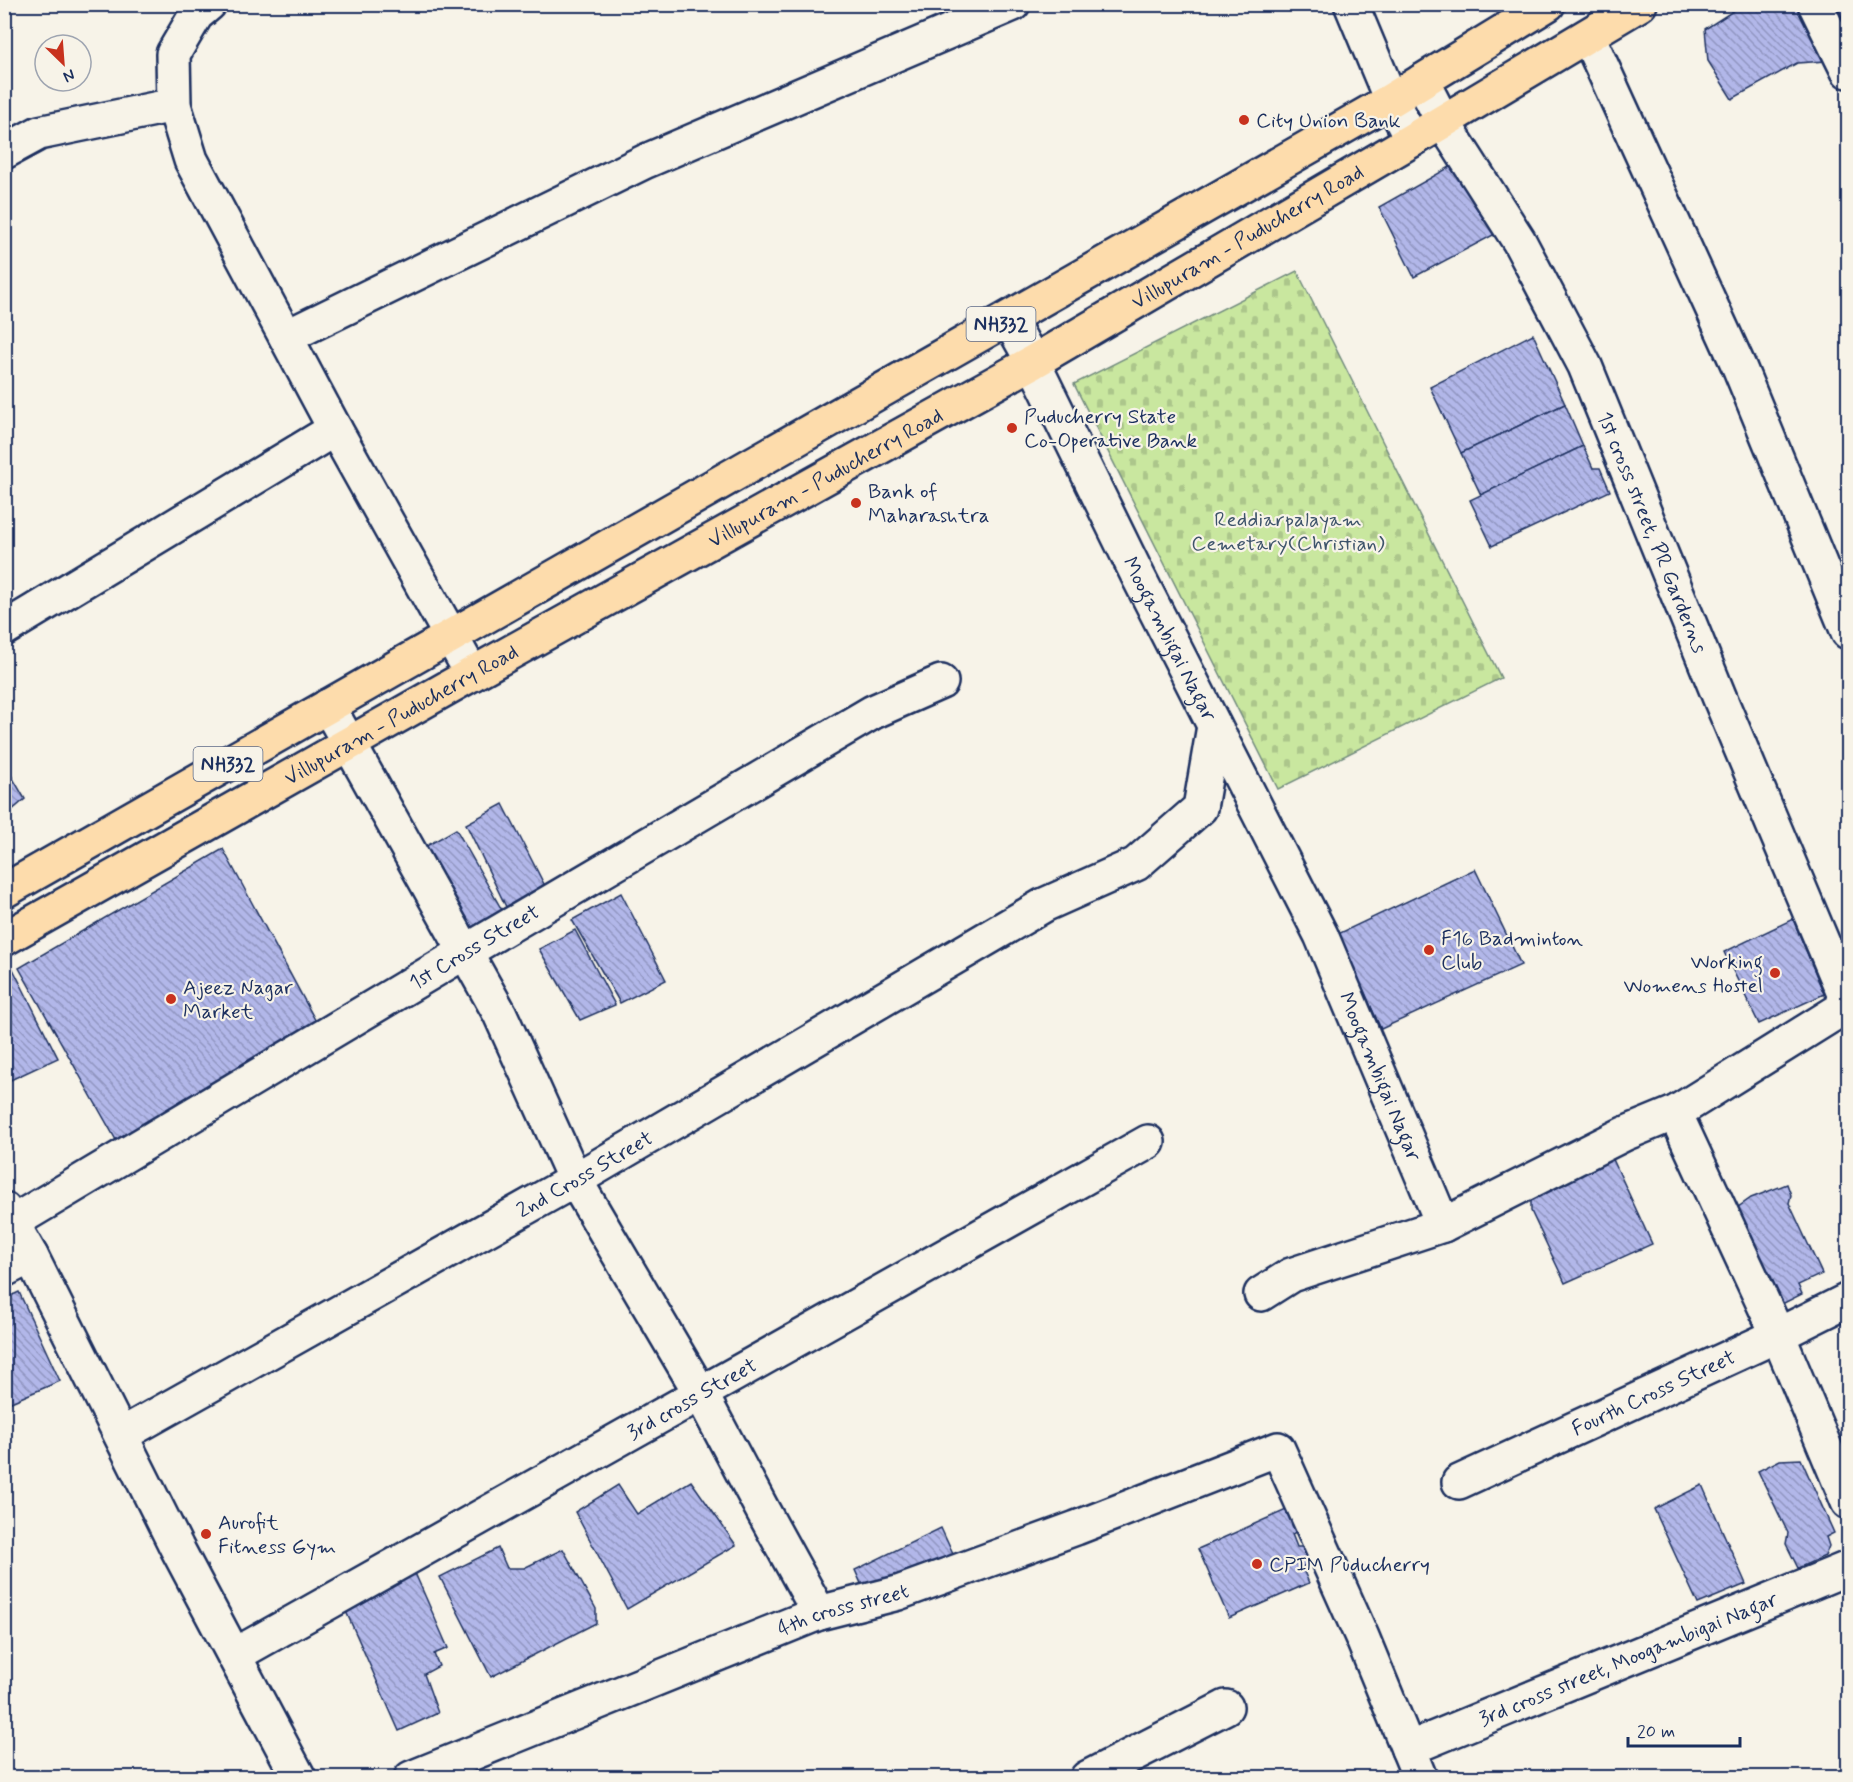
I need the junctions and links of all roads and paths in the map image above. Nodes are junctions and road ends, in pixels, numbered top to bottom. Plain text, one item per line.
1 (209, 4) edge
2 (1013, 4) edge
3 (1351, 4) edge
4 (1548, 4) edge
5 (1640, 4) edge
6 (1815, 4) edge
7 (1587, 36) junction
8 (1848, 71) edge
9 (1422, 81) junction
10 (1391, 100) junction
11 (174, 105) junction
12 (1443, 122) junction
13 (1412, 140) junction
14 (4, 152) edge
15 (1010, 319) junction
16 (286, 337) junction
17 (1033, 362) junction
18 (335, 429) junction
19 (590, 557) junction
20 (611, 596) junction
21 (4, 628) edge
22 (1848, 632) edge
23 (451, 636) junction
24 (472, 674) junction
25 (941, 682) dead end
26 (328, 706) junction
27 (1214, 726) junction
28 (349, 744) junction
29 (4, 891) edge
30 (4, 939) edge
31 (465, 952) junction
32 (1848, 1004) edge
33 (1675, 1113) junction
34 (1148, 1142) dead end
35 (575, 1180) junction
36 (9, 1216) edge
37 (1443, 1225) junction
38 (18, 1263) edge
39 (1261, 1294) dead end
40 (1848, 1300) edge
41 (1778, 1335) junction
42 (701, 1394) junction
43 (121, 1435) junction
44 (1459, 1482) dead end
45 (1848, 1502) edge
46 (1848, 1568) edge
47 (819, 1613) junction
48 (235, 1655) junction
49 (1226, 1707) dead end
50 (1414, 1763) edge
51 (300, 1778) edge
52 (411, 1778) edge
53 (1087, 1778) edge

1 - 11 street
2 - 16 street
3 - 10 street
4 - 9 highway, Villupuram - Puducherry Road / NH332
5 - 7 highway, Villupuram - Puducherry Road / NH332
6 - 8 street
7 - 12 highway, Villupuram - Puducherry Road / NH332
7 - 22 street
9 - 10 highway, Villupuram - Puducherry Road / NH332
9 - 12 street, 1st cross street, PR Garderns
10 - 13 street
10 - 15 highway, Villupuram - Puducherry Road / NH332
11 - 14 street
11 - 16 street
12 - 13 highway, Villupuram - Puducherry Road / NH332
12 - 32 street, 1st cross street, PR Garderns
13 - 17 highway, Villupuram - Puducherry Road / NH332
15 - 17 street, Moogambigai Nagar
15 - 19 highway, Villupuram - Puducherry Road / NH332
16 - 18 street
17 - 20 highway, Villupuram - Puducherry Road / NH332
17 - 27 street, Moogambigai Nagar
18 - 21 street
18 - 23 street
19 - 20 highway
19 - 23 highway, Villupuram - Puducherry Road / NH332
20 - 24 highway, Villupuram - Puducherry Road / NH332
23 - 24 street
23 - 26 highway, Villupuram - Puducherry Road / NH332
24 - 28 highway, Villupuram - Puducherry Road / NH332
25 - 31 street, 1st Cross Street
26 - 28 street
26 - 29 highway, Villupuram - Puducherry Road / NH332
27 - 35 street, 2nd Cross Street
27 - 37 street, Moogambigai Nagar
28 - 30 highway, Villupuram - Puducherry Road / NH332
28 - 31 street
31 - 35 street
31 - 36 street, 1st Cross Street
32 - 33 street, 1st cross street, PR Garderns
33 - 37 street
33 - 41 street
34 - 42 street, 3rd cross Street
35 - 42 street
35 - 43 street, 2nd Cross Street
36 - 38 street
37 - 39 street
38 - 43 street
40 - 41 street, Fourth Cross Street
41 - 44 street, Fourth Cross Street
41 - 45 street
42 - 47 street
42 - 48 street, 3rd cross Street
43 - 48 street
46 - 50 street, 3rd cross street, Moogambigai Nagar
47 - 50 street, 4th cross street
47 - 52 street, 4th cross street
48 - 51 street
49 - 53 street

